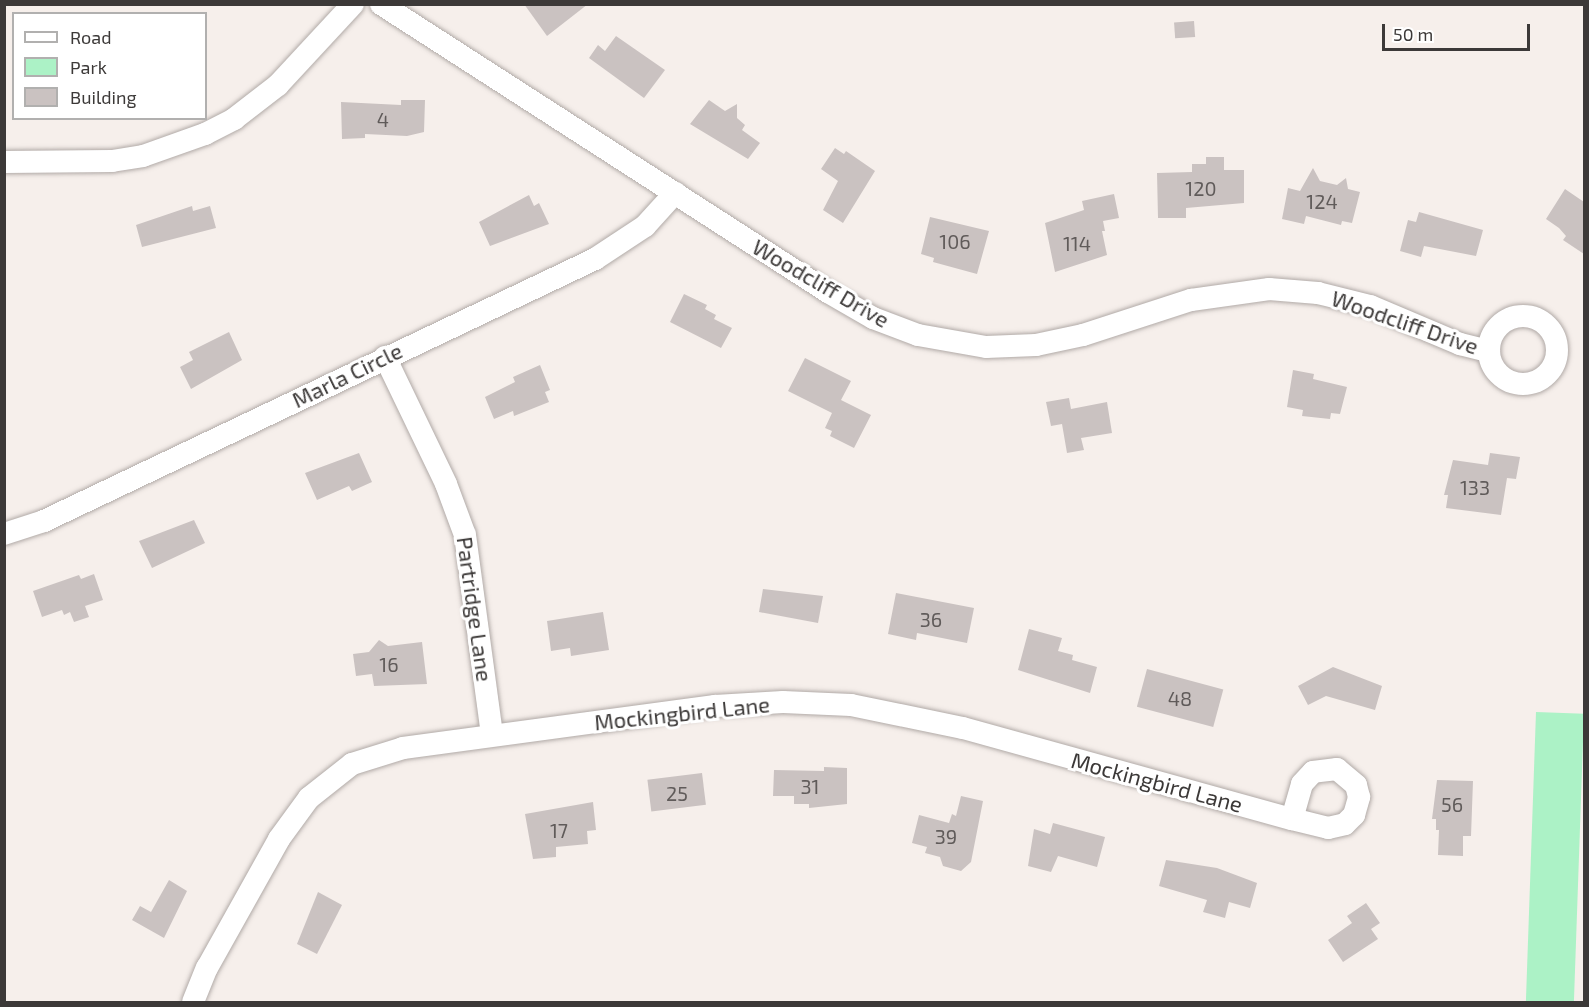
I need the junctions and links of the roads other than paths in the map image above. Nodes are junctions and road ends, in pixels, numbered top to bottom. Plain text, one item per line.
1 (353, 4) edge
2 (381, 4) edge
3 (4, 162) edge
4 (675, 194) junction
5 (1489, 351) dead end
6 (385, 357) junction
7 (4, 534) edge
8 (492, 735) junction
9 (1292, 819) dead end
10 (193, 1002) edge

1 - 3 street
2 - 4 street, Woodcliff Drive
4 - 5 street, Woodcliff Drive
4 - 6 street, Marla Circle
6 - 7 street, Marla Circle
6 - 8 street, Partridge Lane
8 - 9 street, Mockingbird Lane
8 - 10 street, Mockingbird Lane

